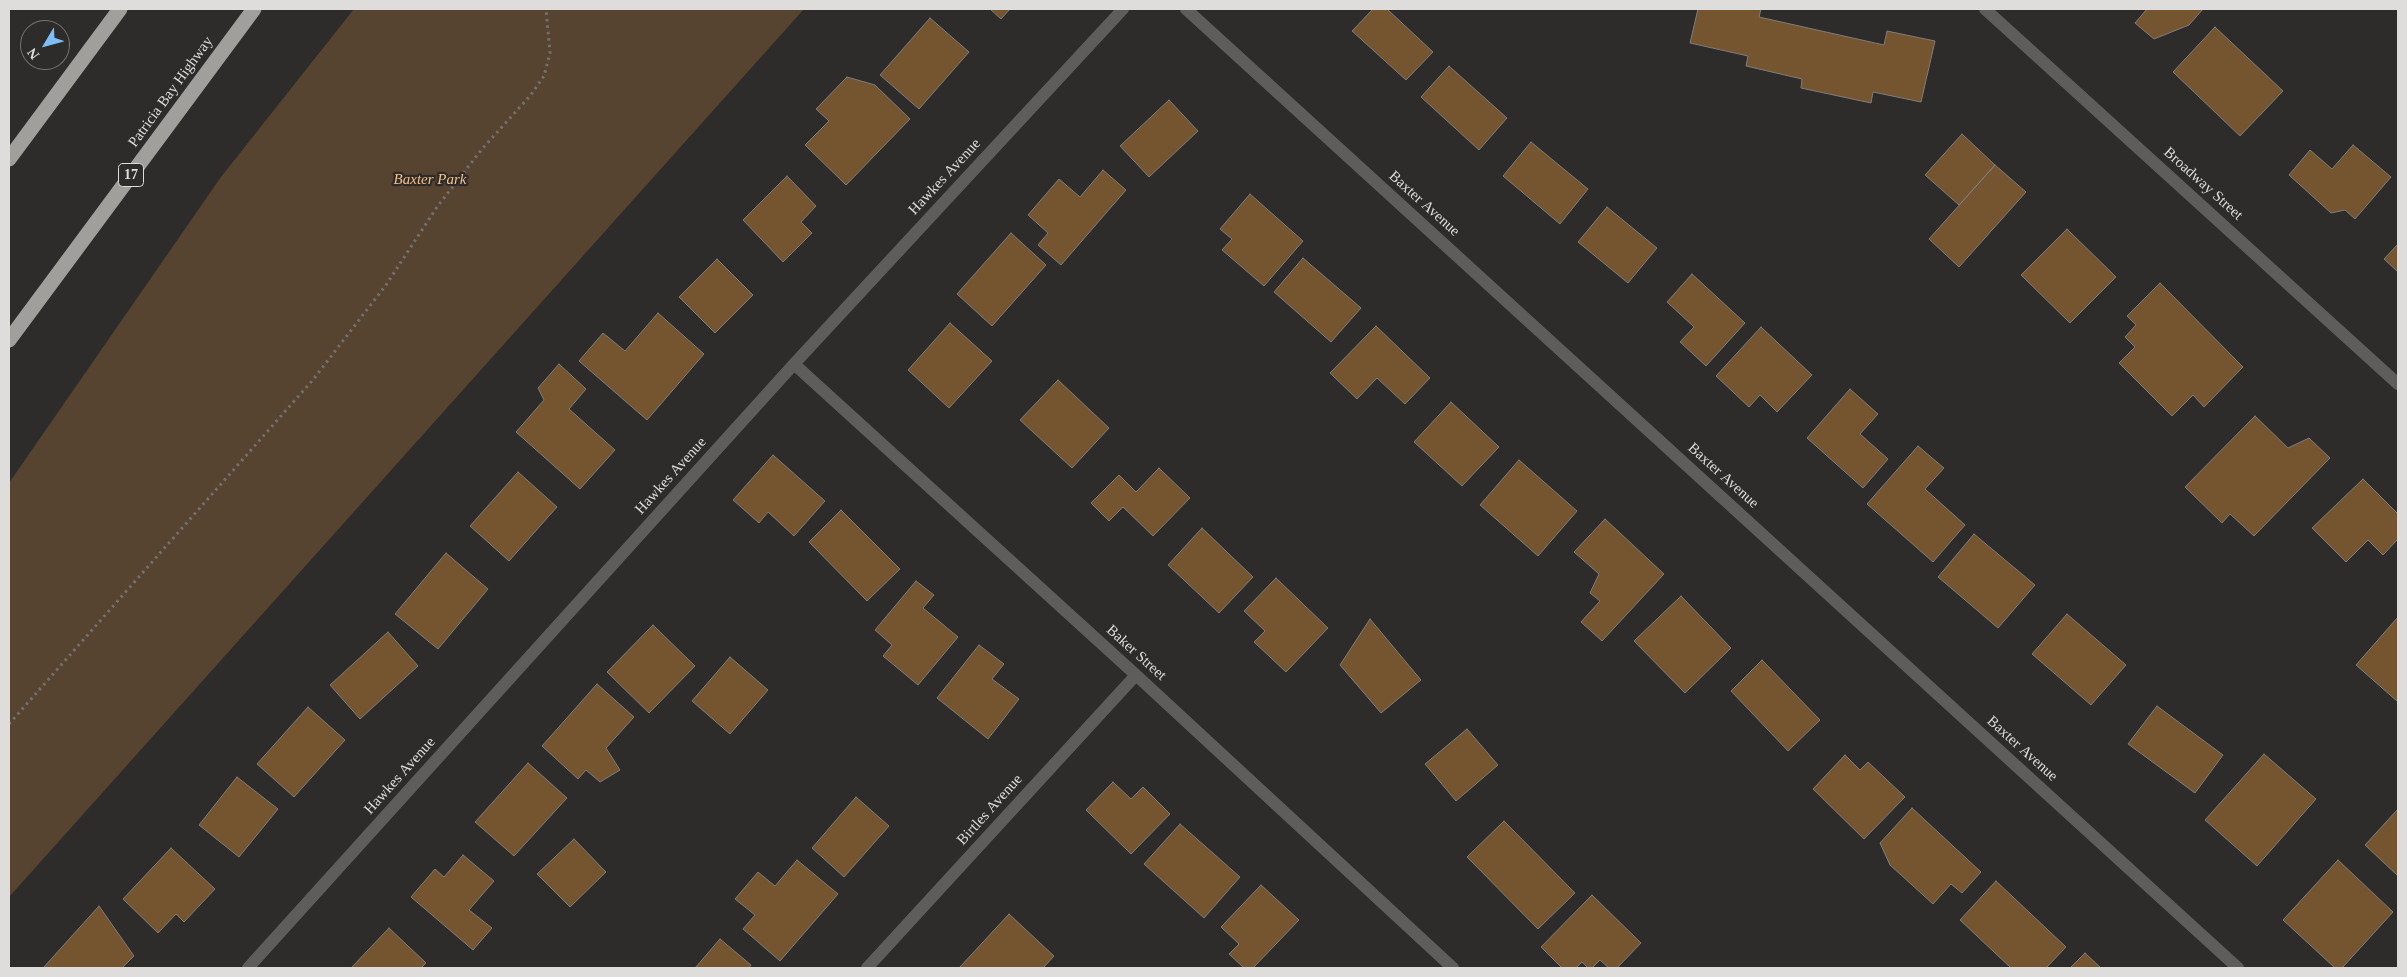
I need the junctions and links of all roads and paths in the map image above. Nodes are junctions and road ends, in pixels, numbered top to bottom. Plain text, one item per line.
1 (120, 9) edge
2 (254, 9) edge
3 (546, 9) edge
4 (1122, 9) edge
5 (1186, 9) edge
6 (1985, 9) edge
7 (9, 159) edge
8 (9, 340) edge
9 (794, 364) junction
10 (2398, 384) edge
11 (1136, 675) junction
12 (9, 724) edge
13 (248, 968) edge
14 (867, 968) edge
15 (1453, 968) edge
16 (2238, 968) edge

1 - 7 highway
2 - 8 highway, Patricia Bay Highway / 17
3 - 12 path
4 - 9 street, Hawkes Avenue
5 - 16 street, Baxter Avenue
6 - 10 street, Broadway Street
9 - 11 street, Baker Street
9 - 13 street, Hawkes Avenue
11 - 14 street, Birtles Avenue
11 - 15 street, Baker Street

